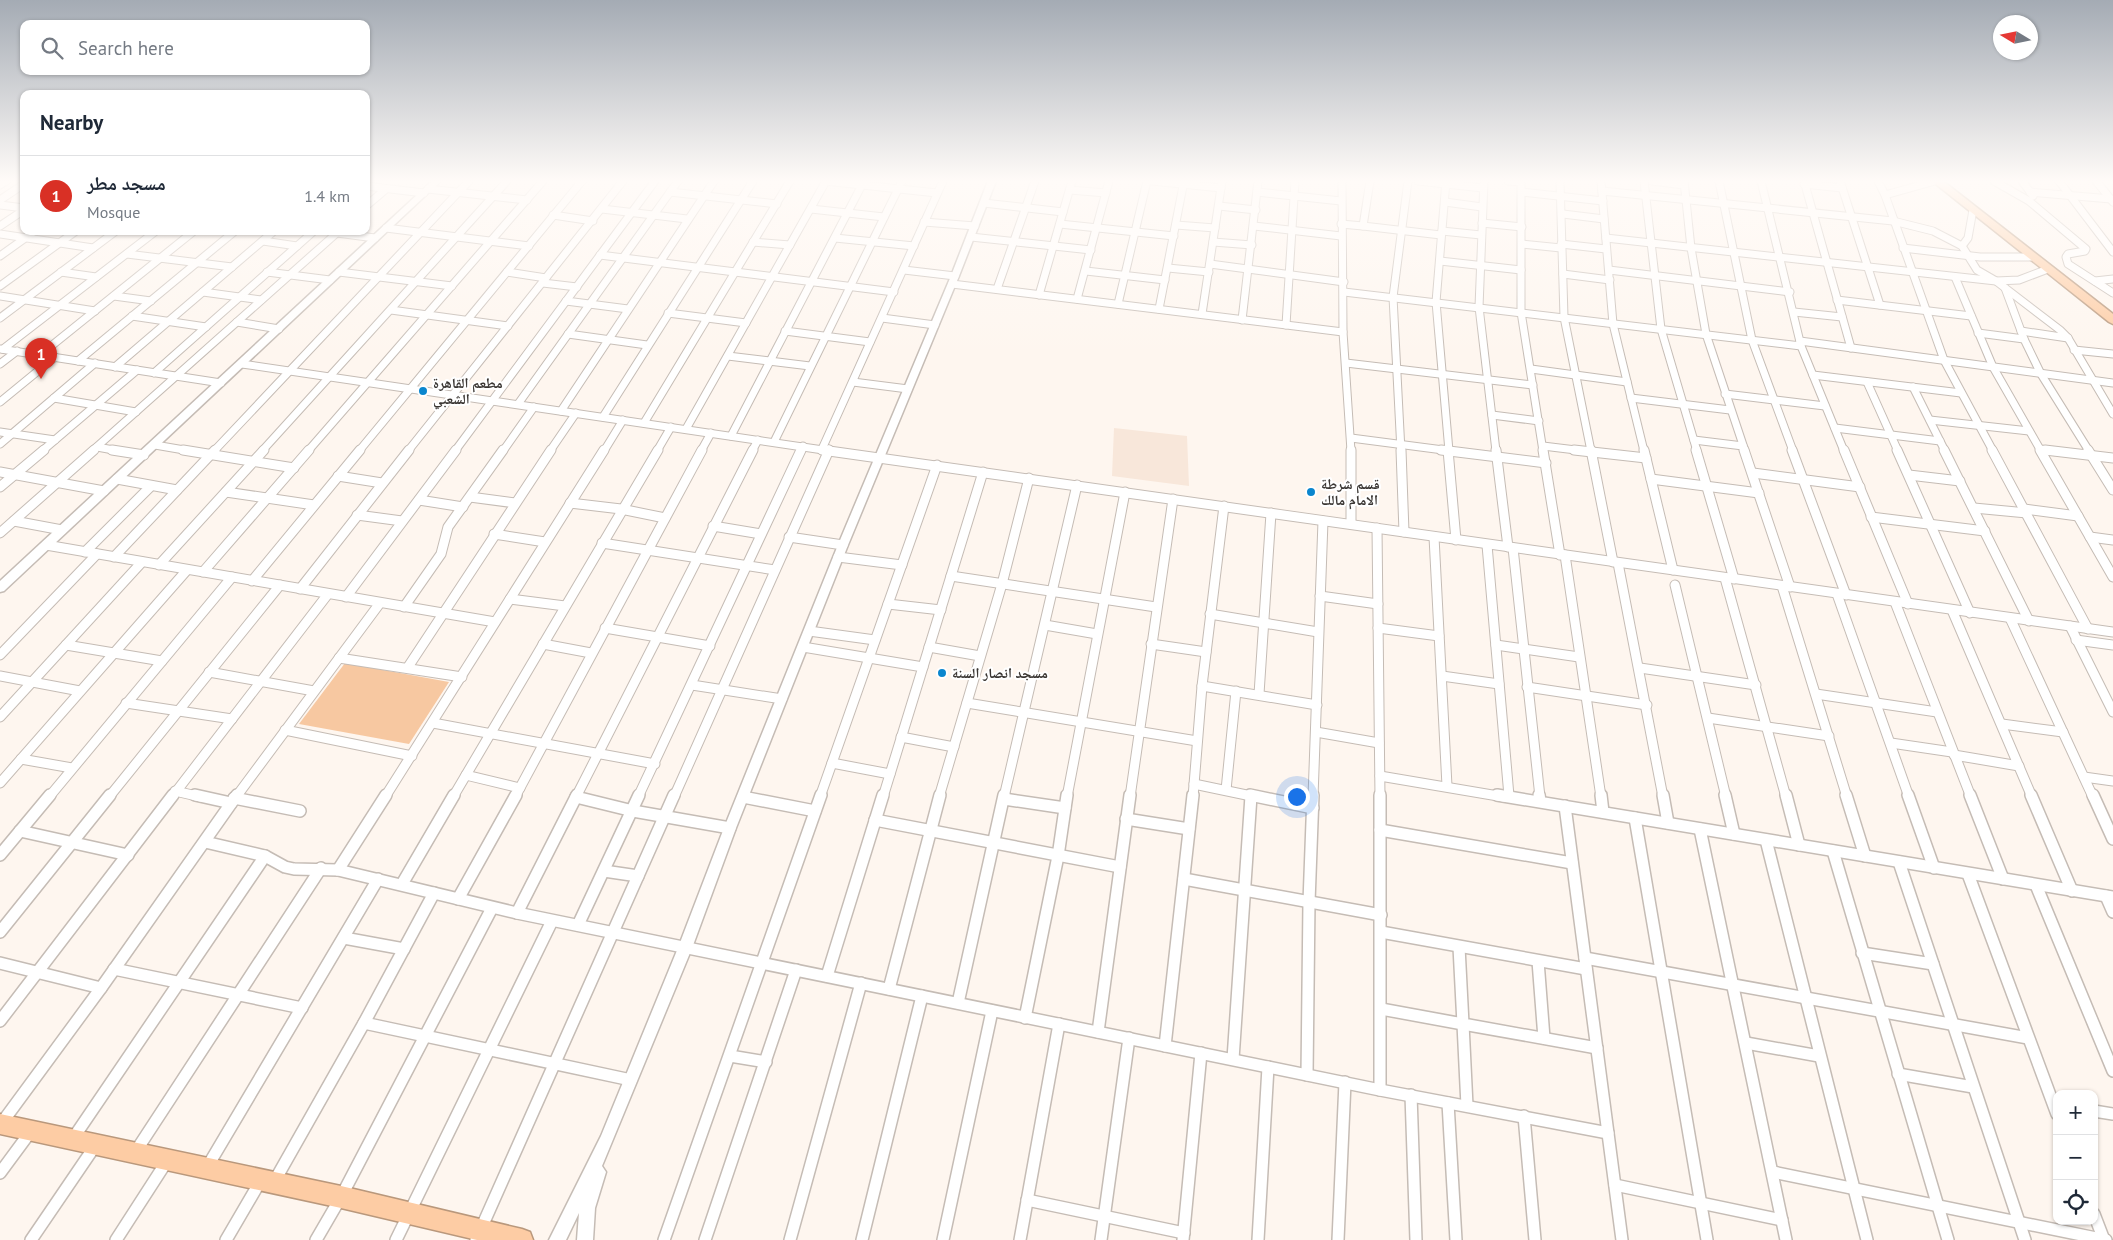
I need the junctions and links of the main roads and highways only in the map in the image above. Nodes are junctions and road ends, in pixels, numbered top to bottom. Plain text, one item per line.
1 (2009, 239) edge
2 (2108, 313) edge
3 (2113, 320) edge
4 (0, 1124) edge
5 (478, 1235) edge
6 (522, 1240) edge

1 - 2 highway
2 - 3 highway
4 - 5 highway
5 - 6 highway

